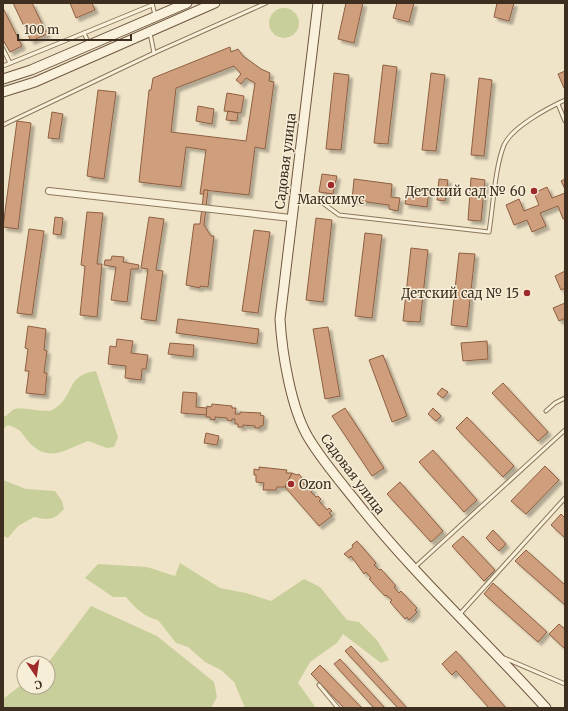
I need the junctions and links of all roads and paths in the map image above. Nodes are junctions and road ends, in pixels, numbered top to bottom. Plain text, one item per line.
1 (187, 3) edge
2 (215, 3) edge
3 (266, 3) edge
4 (318, 3) edge
5 (152, 4) edge
6 (156, 17) junction
7 (150, 32) junction
8 (84, 33) junction
9 (89, 46) junction
10 (3, 49) edge
11 (154, 53) junction
12 (10, 63) junction
13 (3, 66) edge
14 (3, 79) edge
15 (3, 92) edge
16 (565, 100) edge
17 (558, 104) junction
18 (565, 121) edge
19 (3, 125) edge
20 (49, 191) dead end
21 (294, 196) junction
22 (291, 218) junction
23 (565, 398) edge
24 (546, 411) dead end
25 (565, 430) edge
26 (565, 498) edge
27 (414, 568) junction
28 (459, 615) junction
29 (498, 656) junction
30 (565, 684) edge
31 (318, 686) dead end
32 (338, 708) edge
33 (546, 708) edge

1 - 6 main road
2 - 7 main road
3 - 11 lane
4 - 21 main road, Садовая улица
5 - 6 lane
5 - 8 lane
6 - 9 main road
7 - 11 lane
7 - 15 main road
8 - 9 lane
8 - 12 lane
9 - 14 main road
10 - 12 lane
11 - 19 lane
12 - 13 lane
16 - 17 lane
17 - 18 lane
17 - 21 lane
20 - 22 street
21 - 22 main road, Садовая улица
22 - 27 main road, Садовая улица
23 - 24 lane
25 - 27 lane
26 - 28 lane
27 - 28 main road, Садовая улица
28 - 29 main road, Садовая улица
29 - 30 lane
29 - 33 main road, Садовая улица
31 - 32 lane

